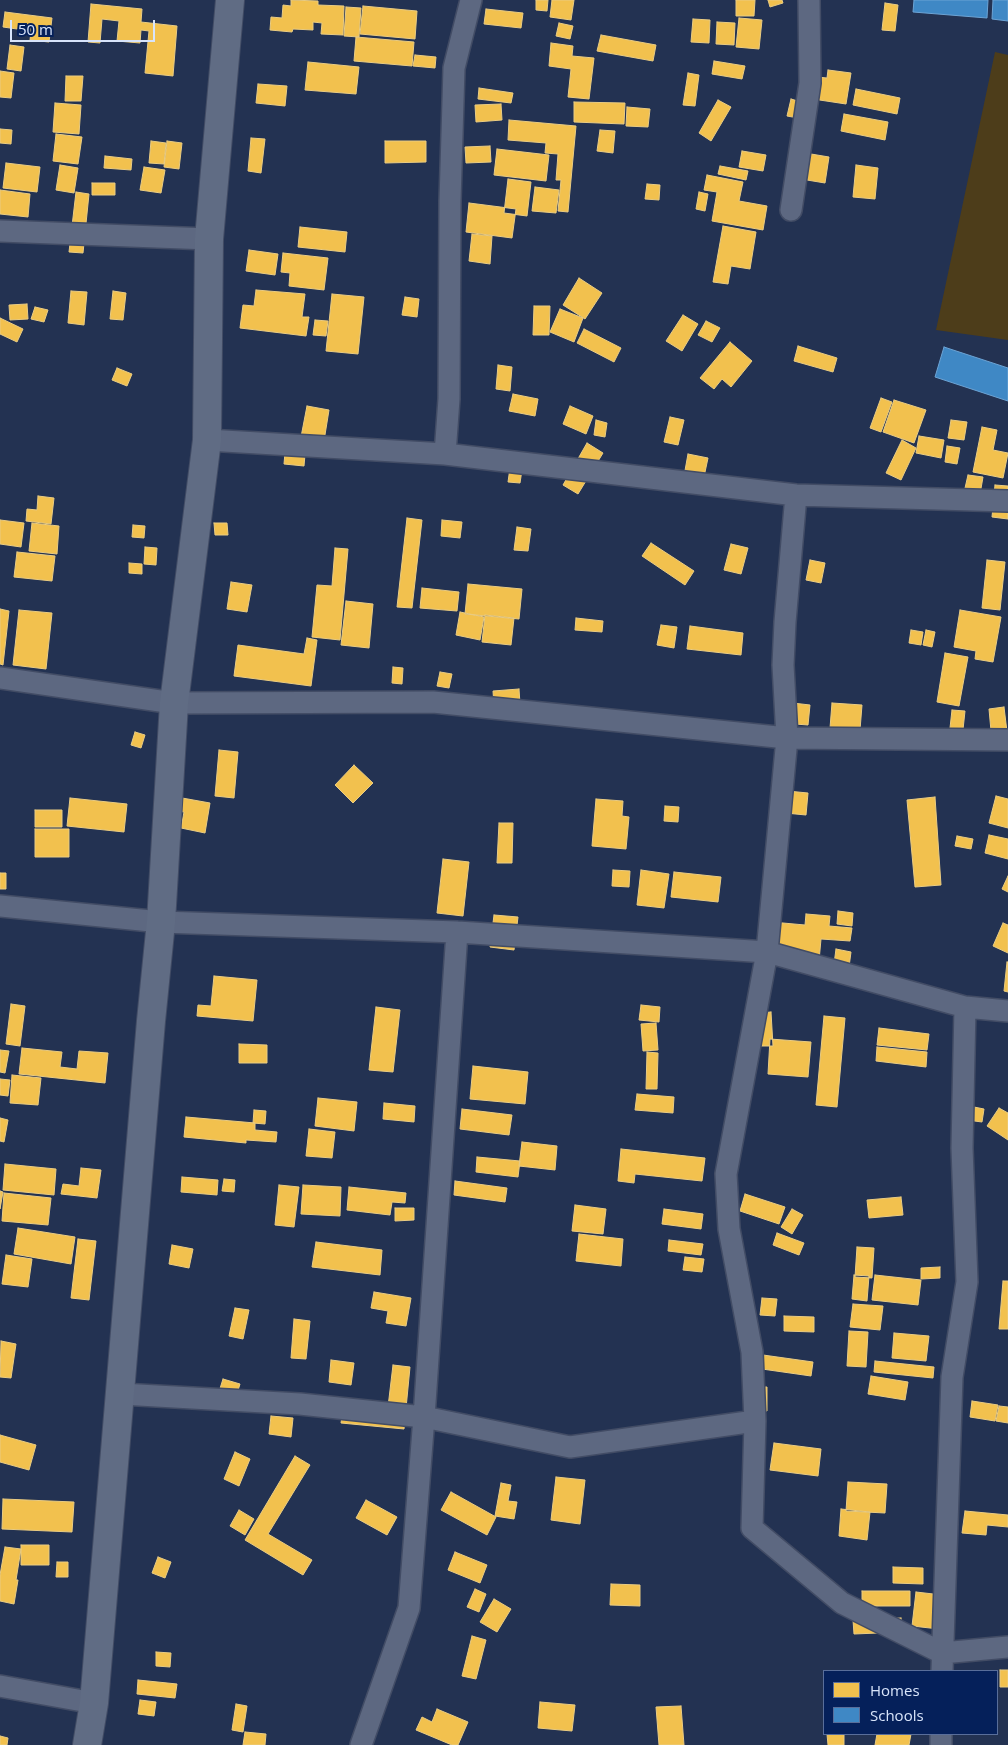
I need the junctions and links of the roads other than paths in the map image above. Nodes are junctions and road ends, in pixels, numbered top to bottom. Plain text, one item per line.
1 (230, 0) edge
2 (471, 0) edge
3 (809, 0) edge
4 (791, 210) dead end
5 (0, 231) edge
6 (209, 239) junction
7 (206, 440) junction
8 (445, 454) junction
9 (796, 495) junction
10 (1008, 501) edge
11 (0, 678) edge
12 (174, 703) junction
13 (787, 738) junction
14 (1008, 740) edge
15 (0, 906) edge
16 (161, 922) junction
17 (457, 932) junction
18 (767, 952) junction
19 (965, 1007) junction
20 (1008, 1010) edge
21 (120, 1394) junction
22 (424, 1417) junction
23 (755, 1420) junction
24 (1008, 1647) edge
25 (942, 1662) edge
26 (0, 1686) edge
27 (94, 1703) junction
28 (87, 1745) edge
29 (361, 1745) edge

1 - 6 street
2 - 8 street
3 - 4 street
5 - 6 street
6 - 7 street
7 - 8 street
7 - 12 street
8 - 9 street
9 - 10 street
9 - 13 street
11 - 12 street
12 - 13 street
12 - 16 street
13 - 14 street
13 - 18 street
15 - 16 street
16 - 17 street
16 - 21 street
17 - 18 street
17 - 22 street
18 - 19 street
18 - 23 street
19 - 20 street
19 - 25 street
21 - 22 street
21 - 27 street
22 - 23 street
22 - 29 street
23 - 25 street
24 - 25 street
26 - 27 street
27 - 28 street

